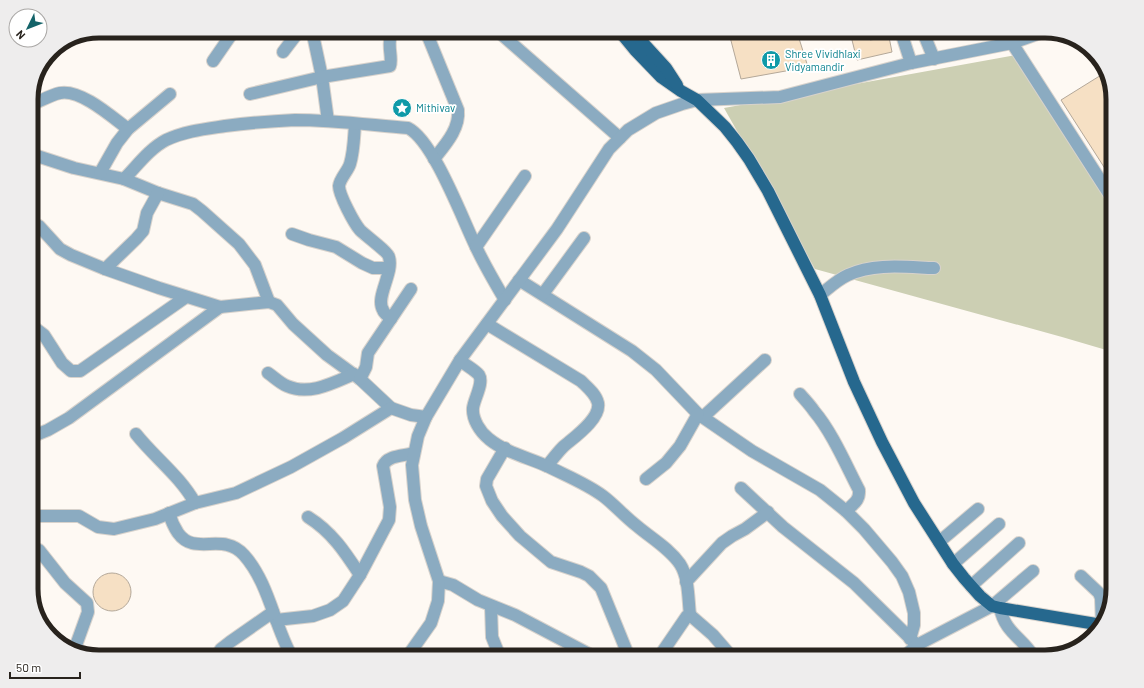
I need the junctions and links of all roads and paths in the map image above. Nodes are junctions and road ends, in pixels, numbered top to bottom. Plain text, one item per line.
1 (229, 38) edge
2 (294, 38) edge
3 (314, 38) edge
4 (390, 38) edge
5 (429, 38) edge
6 (506, 38) edge
7 (625, 38) edge
8 (639, 38) edge
9 (903, 38) edge
10 (925, 38) edge
11 (1026, 38) edge
12 (1012, 43) junction
13 (283, 52) dead end
14 (934, 59) junction
15 (213, 61) dead end
16 (911, 63) junction
17 (322, 77) junction
18 (681, 91) junction
19 (170, 94) dead end
20 (250, 94) dead end
21 (697, 100) junction
22 (38, 102) edge
23 (328, 121) junction
24 (355, 124) junction
25 (128, 129) junction
26 (620, 138) junction
27 (38, 156) edge
28 (434, 159) junction
29 (100, 173) junction
30 (525, 176) dead end
31 (124, 179) junction
32 (1106, 189) edge
33 (158, 193) junction
34 (38, 226) edge
35 (292, 234) dead end
36 (584, 238) dead end
37 (476, 247) junction
38 (389, 268) junction
39 (934, 268) dead end
40 (105, 269) junction
41 (519, 280) junction
42 (411, 288) dead end
43 (543, 294) junction
44 (820, 294) junction
45 (186, 296) junction
46 (505, 300) junction
47 (269, 302) junction
48 (220, 307) junction
49 (391, 319) junction
50 (487, 324) junction
51 (38, 331) edge
52 (460, 360) junction
53 (765, 360) dead end
54 (268, 373) dead end
55 (357, 376) junction
56 (800, 394) dead end
57 (391, 408) junction
58 (700, 415) junction
59 (426, 417) junction
60 (136, 434) dead end
61 (38, 435) edge
62 (505, 448) junction
63 (414, 453) junction
64 (547, 466) junction
65 (646, 480) dead end
66 (741, 488) dead end
67 (195, 503) junction
68 (978, 509) dead end
69 (846, 511) junction
70 (768, 512) junction
71 (168, 513) junction
72 (38, 516) edge
73 (308, 517) dead end
74 (1000, 524) dead end
75 (939, 542) junction
76 (1019, 543) dead end
77 (39, 550) dead end
78 (953, 564) junction
79 (1033, 571) dead end
80 (360, 575) junction
81 (1081, 576) dead end
82 (439, 581) junction
83 (686, 582) junction
84 (971, 586) junction
85 (491, 606) junction
86 (996, 607) junction
87 (1101, 611) edge
88 (690, 614) junction
89 (274, 616) junction
90 (1095, 624) edge
91 (914, 642) junction
92 (76, 645) edge
93 (220, 650) edge
94 (288, 650) edge
95 (412, 650) edge
96 (497, 650) edge
97 (581, 650) edge
98 (626, 650) edge
99 (664, 650) edge
100 (726, 650) edge
101 (909, 650) edge
102 (1028, 650) edge

1 - 15 street
2 - 13 street
3 - 17 street
4 - 17 street
5 - 28 street
6 - 26 street
7 - 18 main road
8 - 18 main road
9 - 16 street
10 - 14 street
11 - 12 street
12 - 14 street
12 - 32 street
14 - 16 street
16 - 21 street
17 - 20 street
17 - 23 street
18 - 21 main road
19 - 25 street
21 - 26 street
21 - 44 main road
22 - 25 street
23 - 24 street
23 - 31 street
24 - 28 street
24 - 38 street
25 - 29 street
26 - 41 street
27 - 29 street
28 - 37 street
29 - 31 street
30 - 37 street
31 - 33 street
33 - 40 street
33 - 47 street
34 - 40 street
35 - 38 street
36 - 43 street
37 - 46 street
38 - 49 street
39 - 44 street
40 - 45 street
41 - 43 street
41 - 46 street
42 - 49 street
43 - 58 street
44 - 75 main road
45 - 48 street
45 - 51 street
46 - 50 street
47 - 48 street
47 - 55 street
48 - 61 street
49 - 55 street
50 - 52 street
50 - 64 street
52 - 59 street
52 - 62 street
53 - 58 street
54 - 55 street
55 - 57 street
56 - 69 street
57 - 59 street
57 - 67 street
58 - 65 street
58 - 69 street
59 - 63 street
60 - 67 street
62 - 64 street
62 - 98 street
63 - 80 street
63 - 82 street
64 - 83 street
66 - 70 street
67 - 71 street
68 - 75 street
69 - 91 street
70 - 83 street
70 - 91 street
71 - 72 street
71 - 89 street
73 - 80 street
74 - 78 street
75 - 78 main road
76 - 84 street
77 - 92 street
78 - 84 main road
79 - 86 street
80 - 89 street
81 - 87 street
82 - 85 street
82 - 95 street
83 - 88 street
84 - 86 main road
85 - 96 street
85 - 97 street
86 - 90 main road
86 - 91 street
86 - 102 street
88 - 99 street
88 - 100 street
89 - 93 street
89 - 94 street
91 - 101 street

